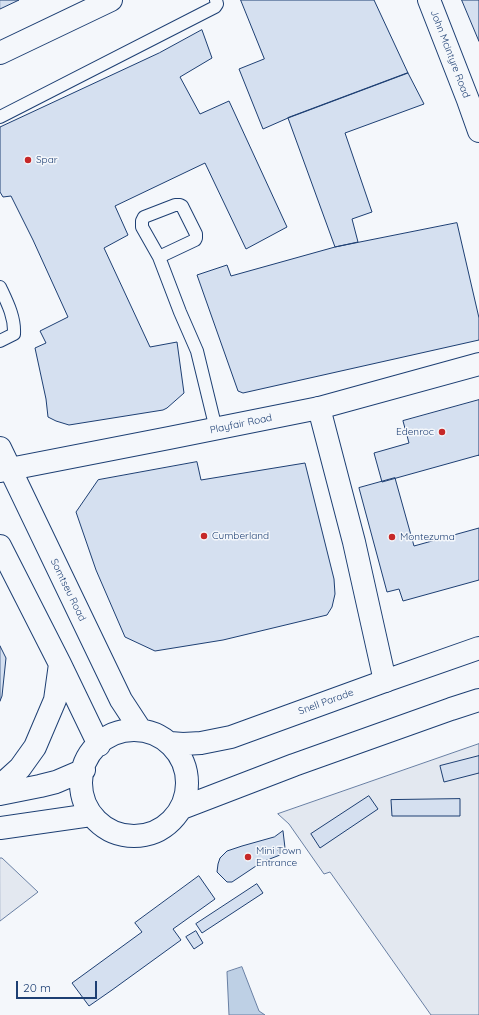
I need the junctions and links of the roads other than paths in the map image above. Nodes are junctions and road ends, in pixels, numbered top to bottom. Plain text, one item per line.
1 (111, 0) edge
2 (216, 0) edge
3 (429, 0) edge
4 (0, 53) edge
5 (0, 117) edge
6 (479, 131) edge
7 (159, 257) junction
8 (0, 287) edge
9 (0, 341) edge
10 (479, 364) edge
11 (319, 408) junction
12 (216, 429) junction
13 (0, 448) edge
14 (5, 470) edge
15 (0, 546) edge
16 (479, 648) edge
17 (60, 664) junction
18 (385, 681) junction
19 (479, 700) edge
20 (140, 729) junction
21 (170, 743) junction
22 (99, 745) junction
23 (84, 770) junction
24 (0, 786) edge
25 (0, 794) edge
26 (182, 808) junction
27 (91, 815) junction
28 (0, 828) edge

1 - 4 main road
2 - 5 lane
3 - 6 main road, John Mcintyre Road
7 - 7 lane
7 - 12 lane
8 - 9 lane
10 - 11 main road, Playfair Road
11 - 12 main road, Playfair Road
11 - 18 main road
12 - 14 main road, Playfair Road
13 - 14 main road, Somtseu Road
14 - 20 main road, Somtseu Road
15 - 17 main road
16 - 18 main road, Snell Parade
17 - 22 main road
17 - 24 main road
18 - 21 main road, Snell Parade
19 - 26 main road
20 - 21 main road
20 - 22 main road
21 - 26 main road
22 - 23 main road
23 - 25 main road
23 - 27 main road
26 - 27 main road
27 - 28 main road

